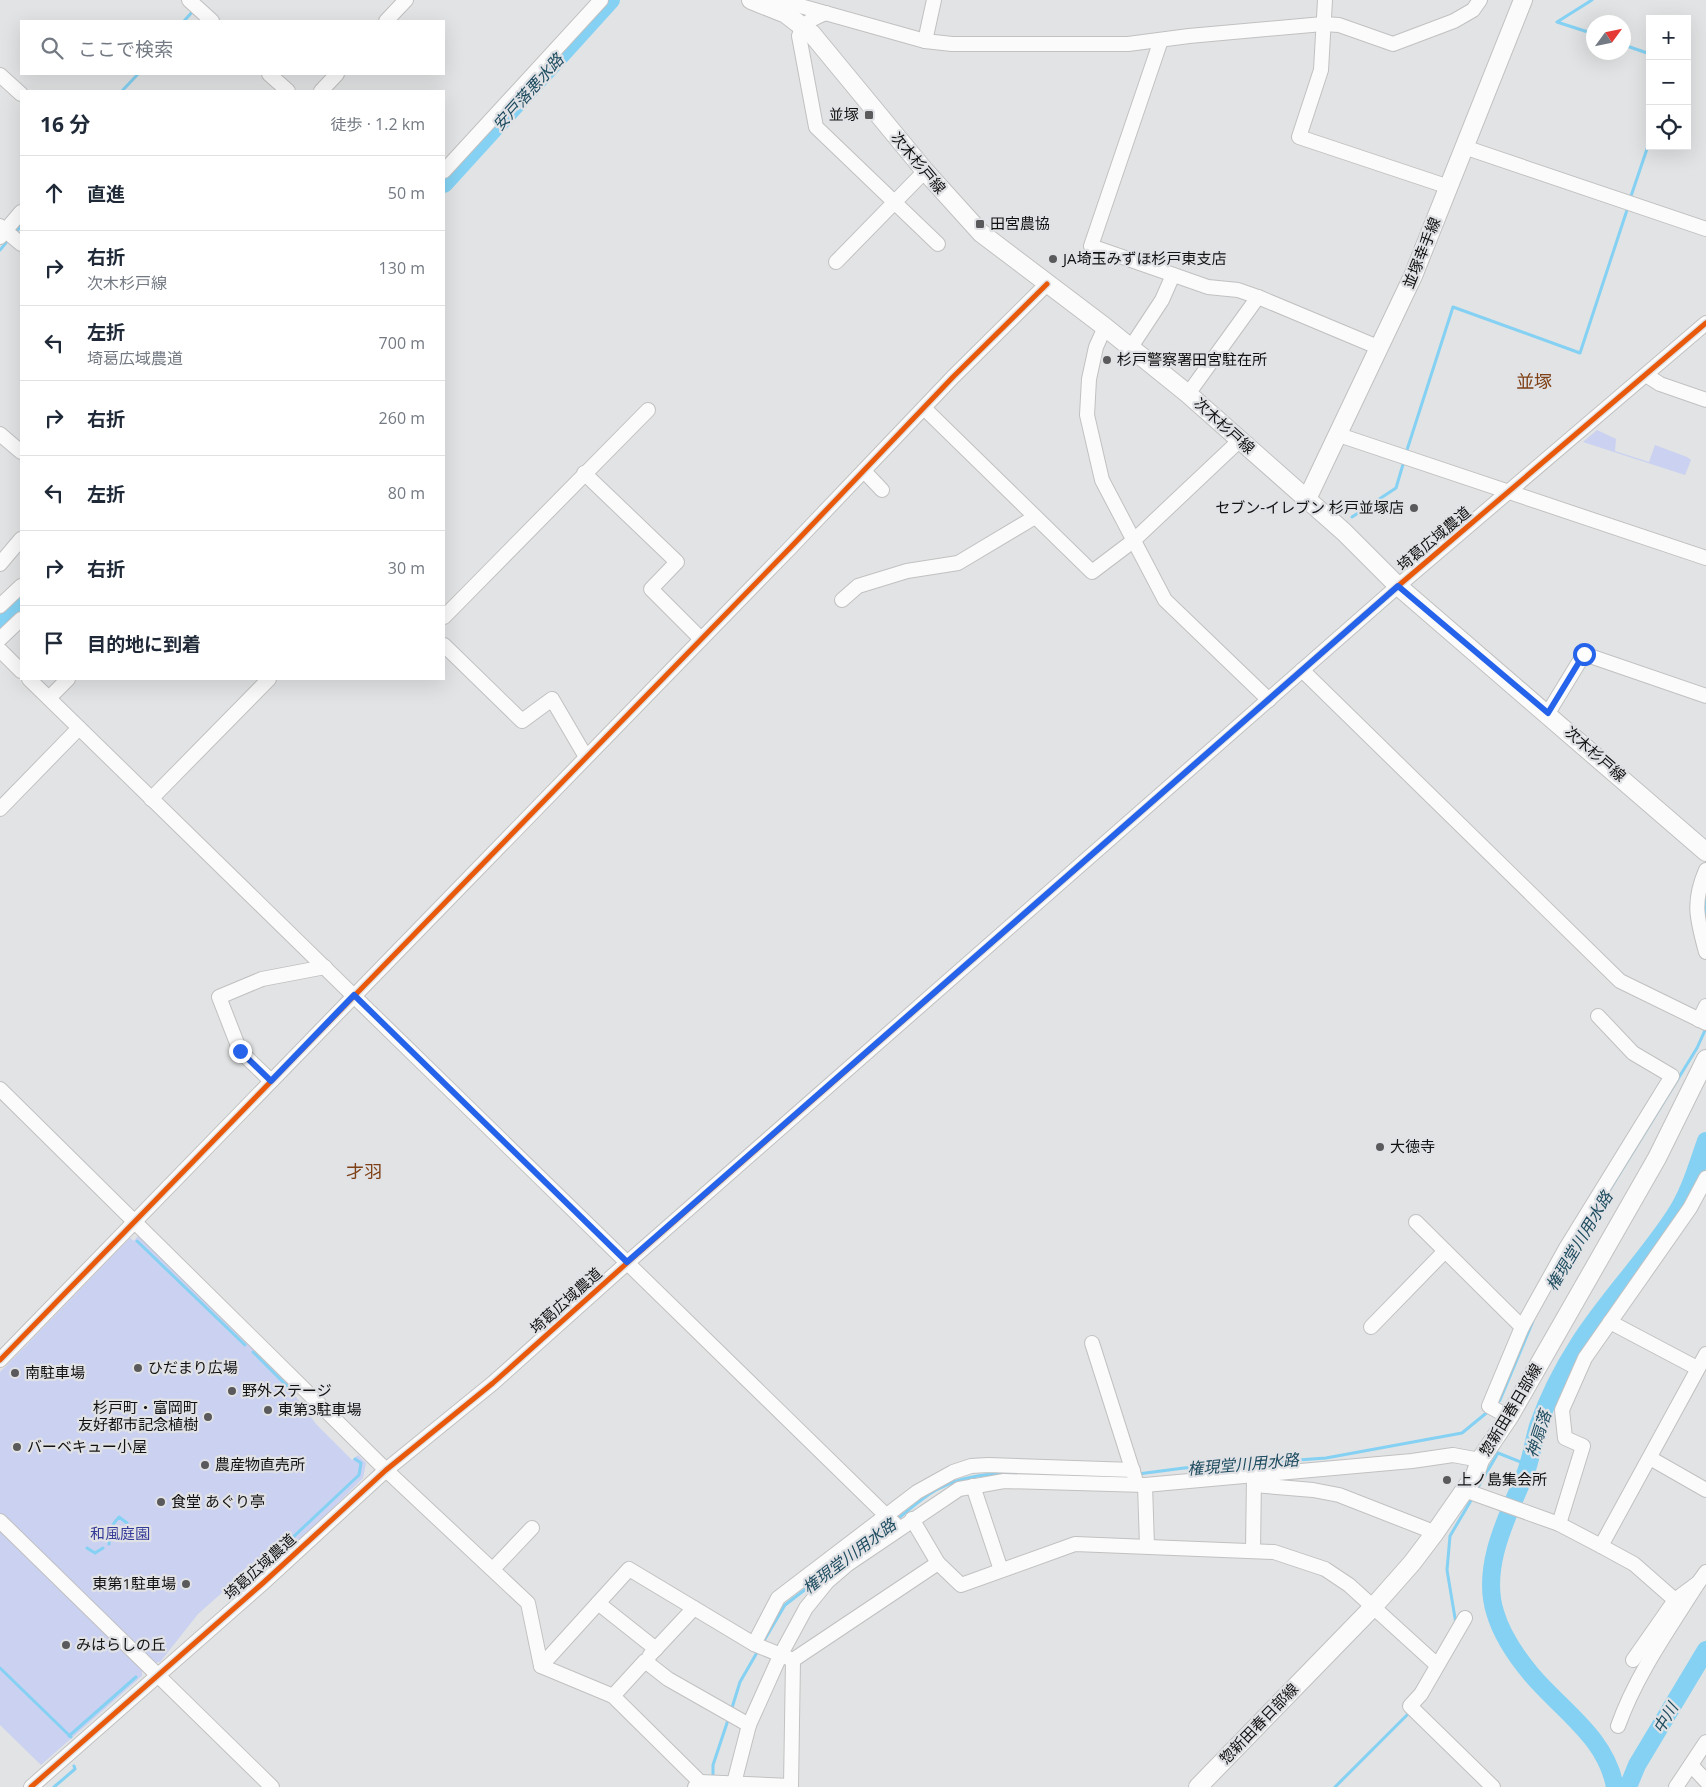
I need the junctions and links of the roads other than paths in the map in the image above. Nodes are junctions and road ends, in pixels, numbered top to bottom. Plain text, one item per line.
1 (189, 0) edge
2 (406, 0) edge
3 (600, 0) edge
4 (751, 0) edge
5 (934, 0) edge
6 (1325, 0) edge
7 (1480, 0) edge
8 (1523, 0) edge
9 (774, 2) edge
10 (826, 13) junction
11 (211, 20) edge
12 (387, 20) edge
13 (1324, 24) junction
14 (804, 26) junction
15 (1161, 40) junction
16 (925, 41) junction
17 (0, 75) edge
18 (270, 75) edge
19 (336, 75) edge
20 (287, 90) edge
21 (322, 90) edge
22 (20, 93) edge
23 (1464, 147) junction
24 (445, 170) edge
25 (925, 171) junction
26 (1449, 188) junction
27 (894, 202) junction
28 (20, 213) edge
29 (1706, 230) edge
30 (2, 231) edge
31 (20, 243) edge
32 (938, 244) dead end
33 (836, 262) dead end
34 (1173, 276) junction
35 (1047, 284) junction
36 (1258, 298) junction
37 (1706, 323) edge
38 (1105, 327) junction
39 (1131, 347) junction
40 (1380, 348) junction
41 (1646, 375) junction
42 (1188, 394) junction
43 (1706, 400) edge
44 (924, 408) junction
45 (648, 410) dead end
46 (0, 434) edge
47 (1340, 435) junction
48 (1240, 440) junction
49 (20, 451) edge
50 (864, 471) junction
51 (584, 473) junction
52 (882, 490) dead end
53 (1509, 492) junction
54 (1308, 500) junction
55 (1034, 517) junction
56 (20, 540) edge
57 (1133, 542) junction
58 (1706, 558) edge
59 (0, 564) edge
60 (0, 586) edge
61 (1398, 586) junction
62 (20, 587) edge
63 (10, 596) junction
64 (842, 600) dead end
65 (0, 606) edge
66 (445, 616) edge
67 (20, 620) edge
68 (0, 639) edge
69 (701, 639) junction
70 (445, 646) edge
71 (0, 650) edge
72 (20, 670) edge
73 (1302, 670) junction
74 (30, 680) edge
75 (67, 680) edge
76 (267, 680) edge
77 (1706, 696) edge
78 (49, 698) junction
79 (1269, 700) junction
80 (1548, 713) junction
81 (79, 728) junction
82 (586, 757) junction
83 (152, 799) junction
84 (0, 809) edge
85 (1706, 852) edge
86 (1706, 870) edge
87 (1706, 952) edge
88 (325, 967) junction
89 (354, 995) junction
90 (1706, 1006) edge
91 (1598, 1016) dead end
92 (1703, 1022) edge
93 (1706, 1059) edge
94 (271, 1081) junction
95 (0, 1088) edge
96 (1706, 1178) edge
97 (134, 1221) junction
98 (1416, 1222) dead end
99 (1445, 1251) junction
100 (627, 1262) junction
101 (1610, 1322) junction
102 (1370, 1327) dead end
103 (1522, 1327) junction
104 (1092, 1343) dead end
105 (1706, 1354) edge
106 (0, 1360) edge
107 (1698, 1368) junction
108 (1509, 1417) junction
109 (1650, 1458) junction
110 (1480, 1460) junction
111 (386, 1470) junction
112 (1133, 1470) junction
113 (953, 1472) junction
114 (1254, 1480) junction
115 (1140, 1485) junction
116 (973, 1486) junction
117 (959, 1489) junction
118 (1464, 1490) junction
119 (1706, 1490) edge
120 (886, 1516) junction
121 (912, 1519) junction
122 (0, 1521) edge
123 (1559, 1524) junction
124 (532, 1528) dead end
125 (899, 1528) junction
126 (1434, 1534) junction
127 (1147, 1546) junction
128 (1601, 1546) junction
129 (1253, 1550) junction
130 (938, 1563) junction
131 (493, 1569) junction
132 (1001, 1570) junction
133 (1702, 1578) edge
134 (1675, 1600) junction
135 (598, 1603) junction
136 (1374, 1606) junction
137 (694, 1608) junction
138 (1465, 1618) dead end
139 (754, 1644) junction
140 (656, 1649) junction
141 (786, 1658) junction
142 (1633, 1660) dead end
143 (644, 1661) junction
144 (540, 1666) junction
145 (1437, 1666) junction
146 (157, 1675) junction
147 (613, 1696) junction
148 (749, 1725) junction
149 (1618, 1726) dead end
150 (1706, 1742) edge
151 (1691, 1765) junction
152 (1706, 1780) edge
153 (697, 1785) edge
154 (733, 1786) edge
155 (791, 1786) edge
156 (31, 1787) edge
157 (272, 1787) edge
158 (1198, 1787) edge
159 (1493, 1787) edge
160 (1676, 1787) edge

1 - 11 street
2 - 12 street
3 - 24 street
4 - 9 main road, 次木杉戸線
5 - 16 street
6 - 13 street
7 - 13 street
8 - 23 main road, 並塚幸手線
9 - 10 street
9 - 14 main road, 次木杉戸線
10 - 14 street
10 - 16 street
13 - 15 street
13 - 26 street
14 - 25 main road, 次木杉戸線
14 - 27 street
15 - 16 street
15 - 34 street
17 - 22 street
18 - 20 street
19 - 21 street
23 - 26 main road, 並塚幸手線
23 - 29 street
25 - 27 street
25 - 35 main road, 次木杉戸線
26 - 40 main road, 並塚幸手線
27 - 32 street
27 - 33 street
28 - 30 street
30 - 31 street
34 - 36 street
34 - 39 street
35 - 38 main road, 次木杉戸線
35 - 44 street
36 - 40 street
36 - 42 street
37 - 41 street, 埼葛広域農道
38 - 39 main road, 次木杉戸線
38 - 57 street
39 - 42 main road, 次木杉戸線
40 - 47 main road, 並塚幸手線
41 - 43 street
41 - 53 street, 埼葛広域農道
42 - 48 main road, 次木杉戸線
44 - 50 street
44 - 55 street
45 - 51 street
46 - 49 street
47 - 53 street
47 - 54 main road, 並塚幸手線
48 - 54 main road, 次木杉戸線
48 - 57 street
50 - 52 street
50 - 69 street
51 - 66 street
51 - 69 street
53 - 58 street
53 - 61 street, 埼葛広域農道
54 - 61 main road, 次木杉戸線
55 - 57 street
55 - 64 street
56 - 59 street
57 - 79 street
60 - 63 street
61 - 73 street, 埼葛広域農道
61 - 80 main road, 次木杉戸線
62 - 63 street
63 - 65 street
67 - 68 street
69 - 82 street
70 - 82 street
71 - 72 street
73 - 79 street, 埼葛広域農道
73 - 92 street
74 - 78 street
75 - 78 street
76 - 83 street
77 - 80 street
78 - 81 street
79 - 100 street, 埼葛広域農道
80 - 85 main road, 次木杉戸線
81 - 83 street
81 - 84 street
82 - 89 street
83 - 88 street
86 - 87 street
88 - 89 street
88 - 94 street
89 - 94 street
89 - 100 street
90 - 92 street
91 - 103 street
93 - 108 main road, 惣新田春日部線
94 - 97 street
95 - 97 street
96 - 101 street
97 - 106 street
97 - 111 street
98 - 99 street
99 - 102 street
99 - 103 street
100 - 111 street, 埼葛広域農道
100 - 120 street
101 - 107 street
101 - 123 street
103 - 108 street
104 - 112 street
105 - 107 street
107 - 109 street
108 - 110 main road, 惣新田春日部線
109 - 119 street
109 - 128 street
110 - 114 street
110 - 118 main road, 惣新田春日部線
111 - 131 street
111 - 146 street, 埼葛広域農道
112 - 113 street
112 - 115 street
113 - 117 street
113 - 120 street
114 - 115 street
114 - 126 street
114 - 129 street
115 - 116 street
115 - 127 street
116 - 117 street
116 - 132 street
117 - 121 street
118 - 123 street
118 - 126 main road, 惣新田春日部線
120 - 125 street
120 - 139 street
121 - 125 street
121 - 130 street
122 - 146 street
123 - 128 street
124 - 131 street
125 - 141 street
126 - 136 main road, 惣新田春日部線
127 - 129 street
127 - 132 street
128 - 134 street
129 - 136 street
130 - 132 street
130 - 141 street
131 - 144 street
133 - 134 street
133 - 149 street
134 - 142 street
135 - 137 street
135 - 140 street
135 - 144 street
136 - 145 street
136 - 158 main road, 惣新田春日部線
137 - 139 street
137 - 140 street
138 - 145 street
139 - 141 street
140 - 143 street
141 - 148 street
141 - 155 street
143 - 147 street
143 - 148 street
144 - 147 street
145 - 159 street
146 - 156 street, 埼葛広域農道
146 - 157 street
147 - 153 street
148 - 154 street
150 - 151 street
151 - 152 street
151 - 160 street
153 - 154 street
154 - 155 street

